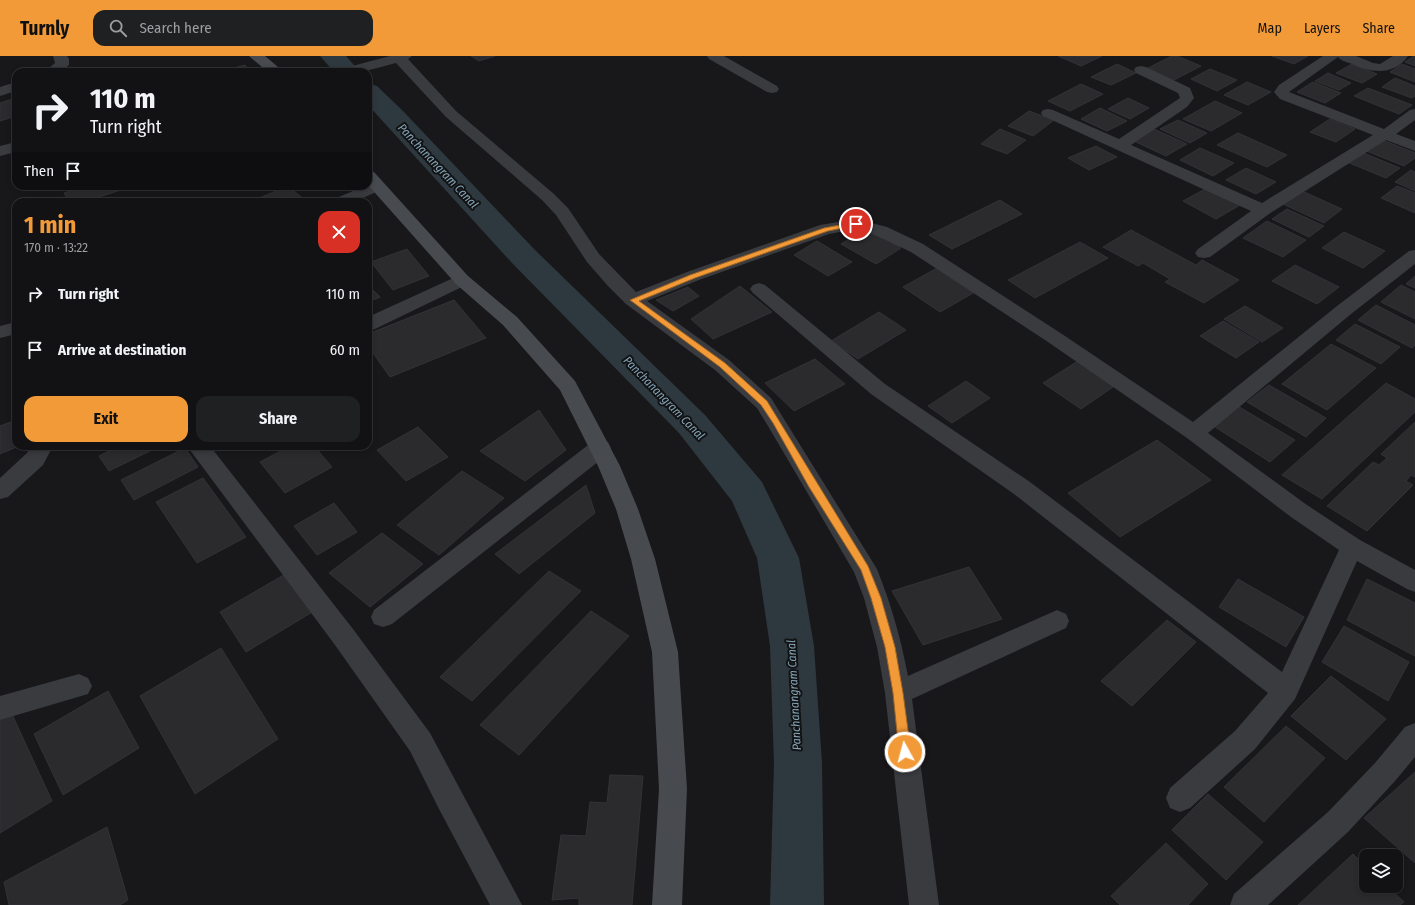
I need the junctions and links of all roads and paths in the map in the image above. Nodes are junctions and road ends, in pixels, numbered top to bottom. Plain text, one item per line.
1 (60, 56) edge
2 (256, 56) edge
3 (714, 56) edge
4 (1332, 56) edge
5 (1344, 56) edge
6 (1401, 56) edge
7 (401, 57) edge
8 (57, 68) edge
9 (272, 68) edge
10 (359, 68) edge
11 (1141, 70) dead end
12 (12, 88) edge
13 (772, 89) dead end
14 (0, 92) edge
15 (1048, 112) dead end
16 (1415, 113) edge
17 (1386, 134) junction
18 (1119, 146) junction
19 (1415, 146) edge
20 (12, 148) edge
21 (0, 151) edge
22 (373, 181) edge
23 (359, 190) edge
24 (346, 198) edge
25 (1263, 210) junction
26 (1204, 253) dead end
27 (1415, 255) edge
28 (462, 280) junction
29 (759, 289) dead end
30 (633, 300) junction
31 (372, 323) edge
32 (1194, 434) junction
33 (600, 448) junction
34 (40, 450) edge
35 (201, 450) edge
36 (0, 491) edge
37 (1352, 547) junction
38 (1415, 582) edge
39 (383, 617) dead end
40 (1057, 621) dead end
41 (79, 686) dead end
42 (1286, 691) junction
43 (898, 693) junction
44 (0, 708) edge
45 (1415, 736) edge
46 (1180, 798) dead end
47 (507, 905) edge
48 (667, 905) edge
49 (924, 905) edge
50 (1246, 905) edge

1 - 8 street
2 - 9 street
3 - 13 street
4 - 17 street
5 - 6 street
7 - 10 street
7 - 30 street
11 - 18 street
12 - 14 street
15 - 18 street
16 - 17 street
17 - 19 street
17 - 25 street
18 - 25 street
20 - 21 street
22 - 28 street
23 - 24 street
25 - 26 street
27 - 32 street
28 - 31 street
28 - 33 street
29 - 42 street
30 - 32 street
30 - 43 street
32 - 37 street
33 - 39 street
33 - 48 street
34 - 36 street
35 - 47 street
37 - 38 street
37 - 42 street
40 - 43 street
41 - 44 street
42 - 46 street
43 - 49 street
45 - 50 street

